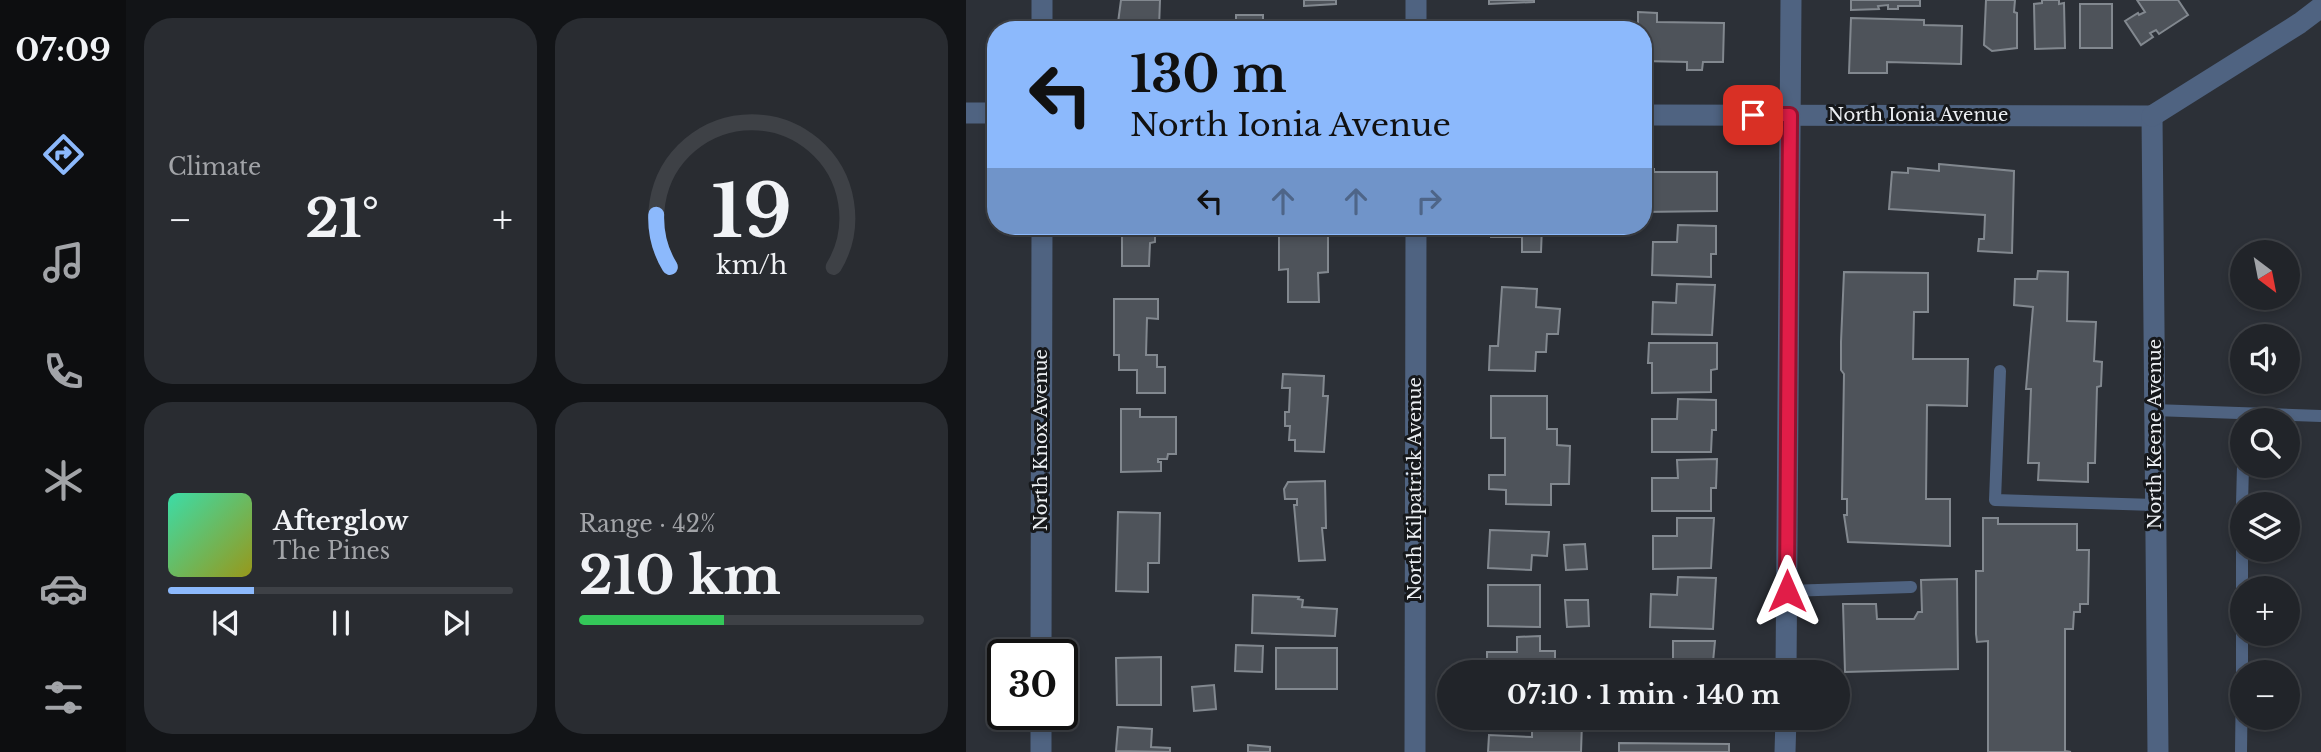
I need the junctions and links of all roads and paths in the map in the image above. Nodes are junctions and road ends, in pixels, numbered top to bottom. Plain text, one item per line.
1 (1042, 0) edge
2 (1416, 0) edge
3 (1791, 0) edge
4 (2321, 7) edge
5 (1042, 21) edge
6 (1416, 21) edge
7 (966, 113) edge
8 (987, 113) edge
9 (1652, 115) edge
10 (1790, 115) junction
11 (2152, 116) junction
12 (1042, 235) edge
13 (1416, 235) edge
14 (2000, 371) dead end
15 (2154, 410) junction
16 (2230, 416) edge
17 (2300, 416) edge
18 (2321, 416) edge
19 (2155, 505) junction
20 (1911, 587) dead end
21 (1787, 591) junction
22 (1041, 639) edge
23 (1786, 660) edge
24 (1041, 730) edge
25 (1786, 730) edge
26 (2241, 730) edge
27 (1041, 752) edge
28 (1415, 752) edge
29 (1785, 752) edge
30 (2158, 752) edge
31 (2241, 752) edge

1 - 5 street
2 - 6 street
3 - 10 street
4 - 11 street
7 - 8 street
9 - 10 street, North Ionia Avenue
10 - 11 street, North Ionia Avenue
10 - 21 street
11 - 15 street, North Keene Avenue
12 - 22 street, North Knox Avenue
13 - 28 street, North Kilpatrick Avenue
14 - 19 lane
15 - 16 lane
15 - 19 street, North Keene Avenue
17 - 18 lane
19 - 30 street, North Keene Avenue
20 - 21 lane
21 - 23 street
24 - 27 street
25 - 29 street
26 - 31 lane

